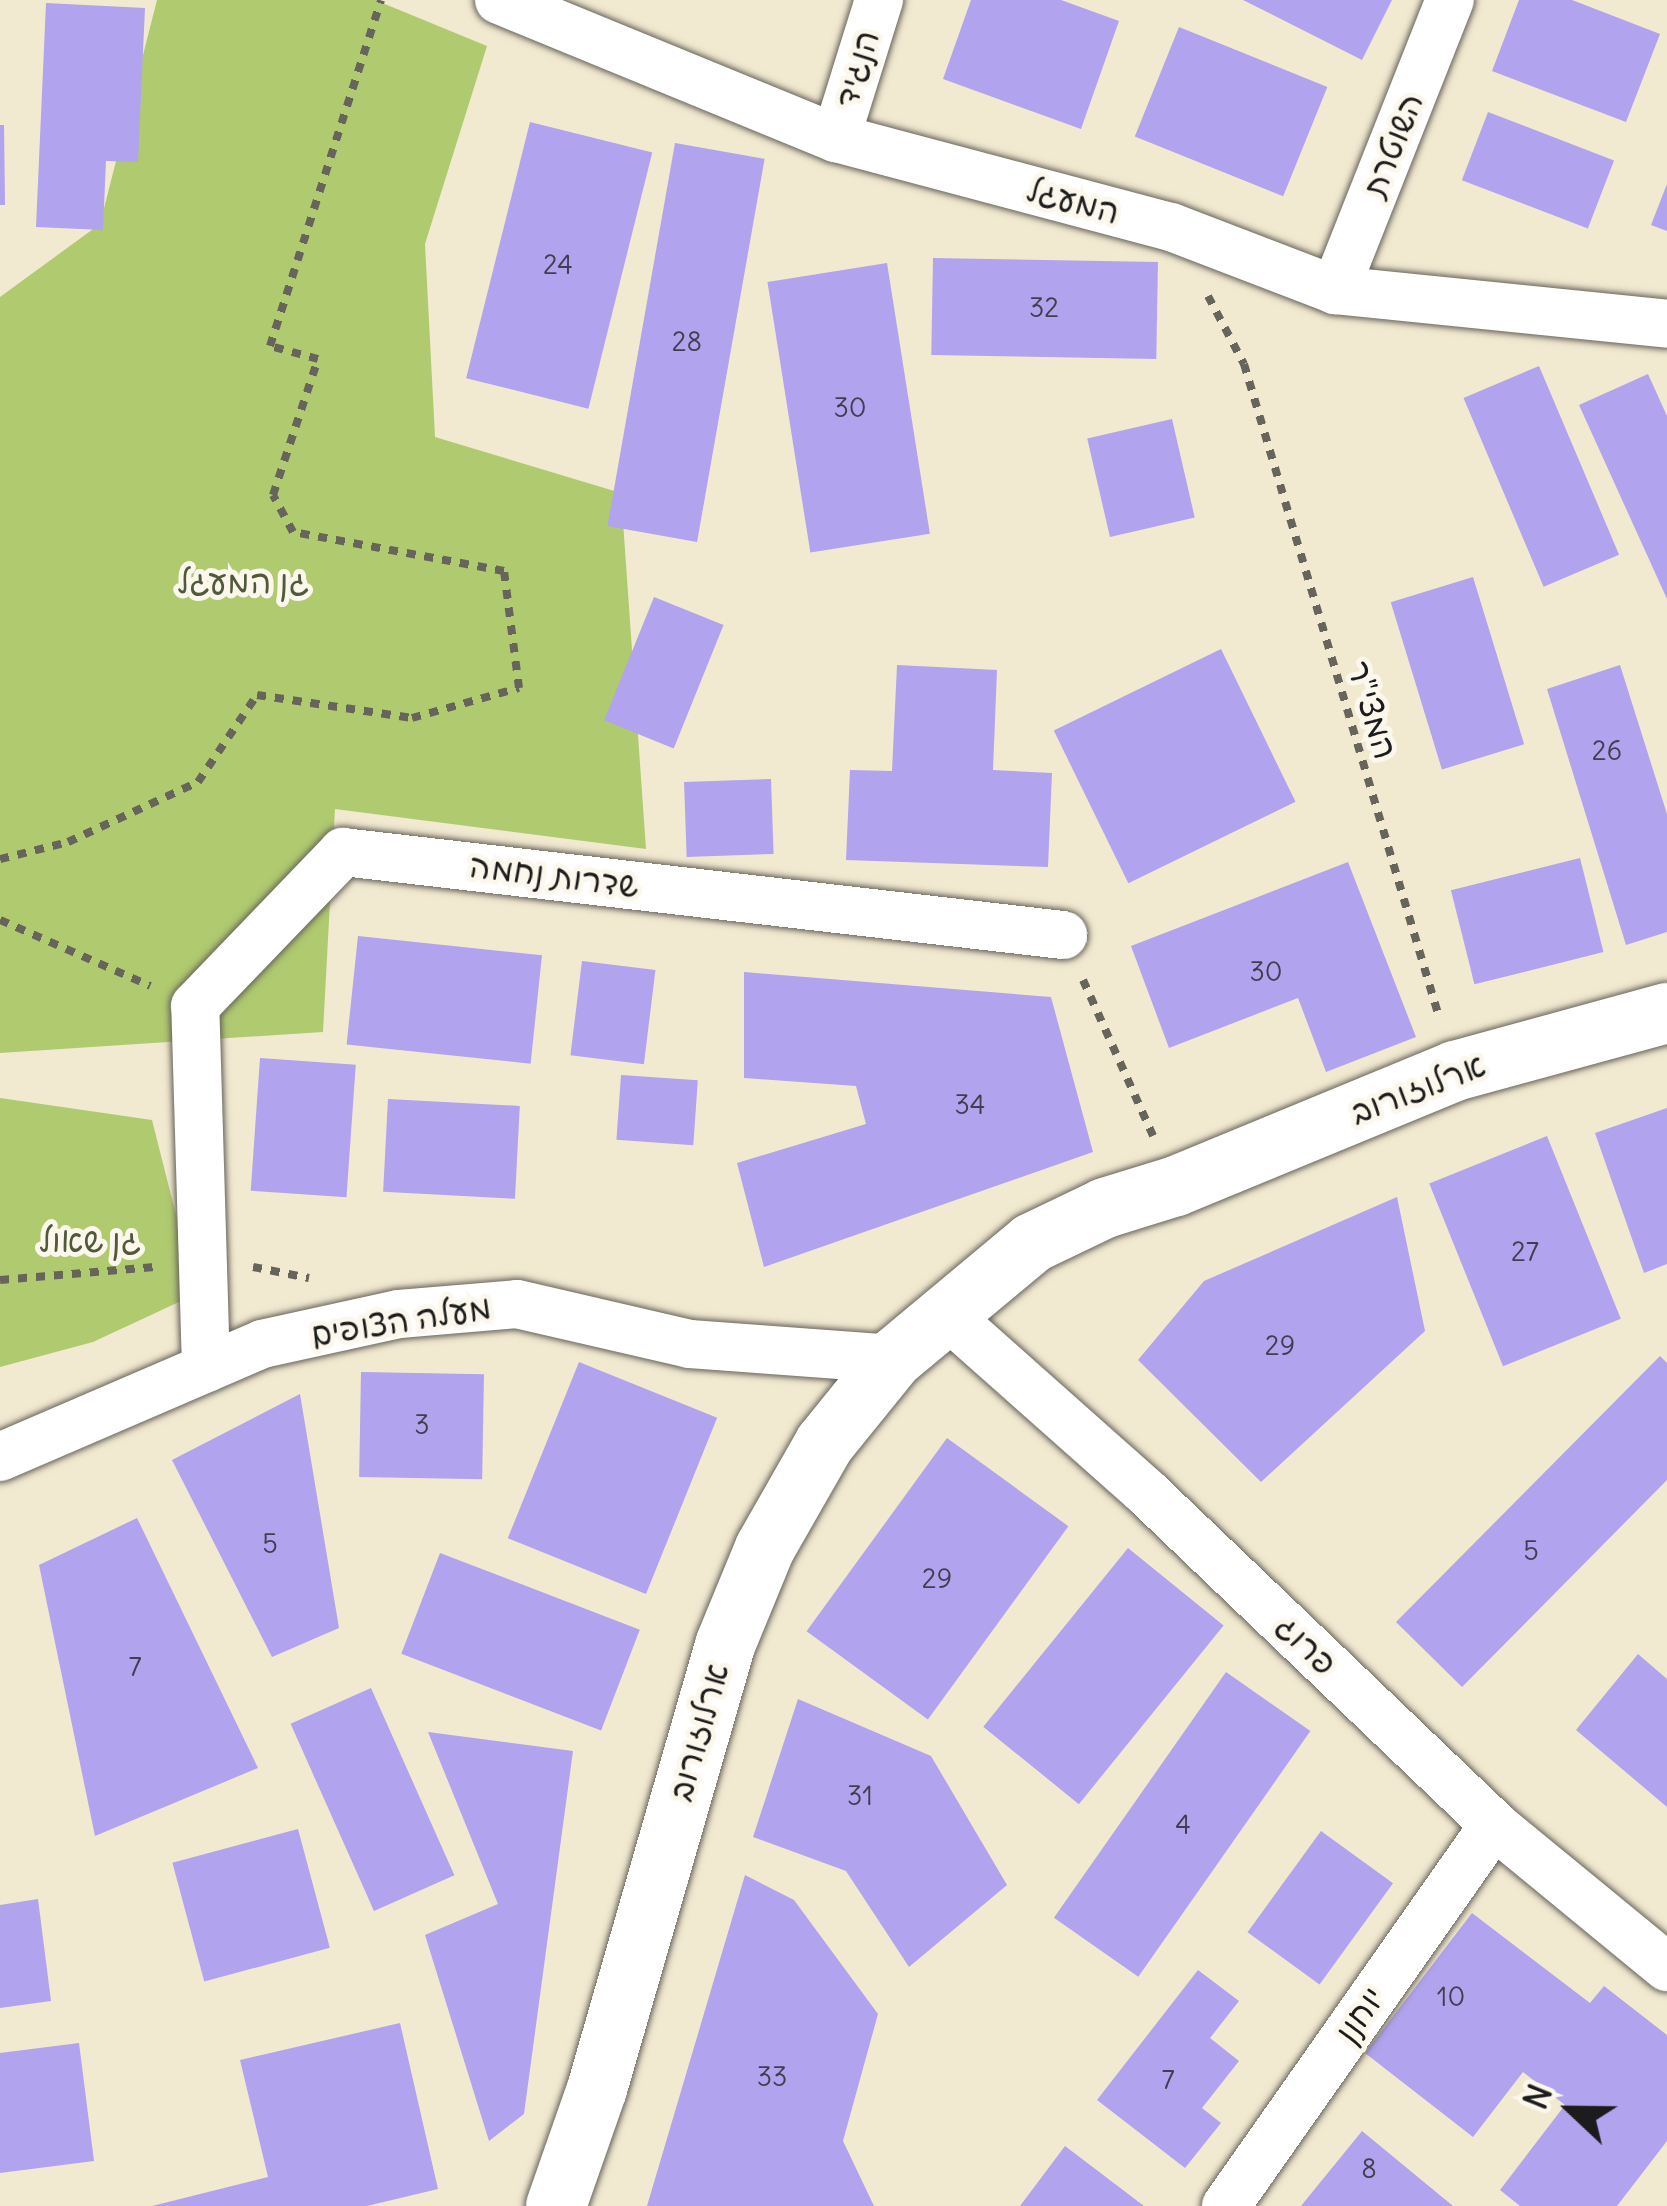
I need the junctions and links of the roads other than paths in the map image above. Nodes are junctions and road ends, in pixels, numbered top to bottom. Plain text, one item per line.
1 (499, 0) edge
2 (879, 0) edge
3 (1450, 0) edge
4 (836, 138) junction
5 (1335, 290) junction
6 (1667, 324) edge
7 (1063, 935) road end
8 (1667, 1013) edge
9 (950, 1317) junction
10 (893, 1359) junction
11 (206, 1368) junction
12 (0, 1457) edge
13 (1494, 1825) junction
14 (1667, 1967) edge
15 (556, 2206) edge
16 (1226, 2206) edge

1 - 4 street, המעגל
2 - 4 street, הנגיד
3 - 5 street, השוטרת
4 - 5 street, המעגל
5 - 6 street, המעגל
7 - 11 street, שדרות נחמה
8 - 9 street, ארלוזורוב
9 - 10 street, ארלוזורוב
9 - 13 street, פרוג
10 - 11 street, מעלה הצופים
10 - 15 street, ארלוזורוב
11 - 12 street, מעלה הצופים
13 - 14 street, פרוג
13 - 16 street, יוחנן

